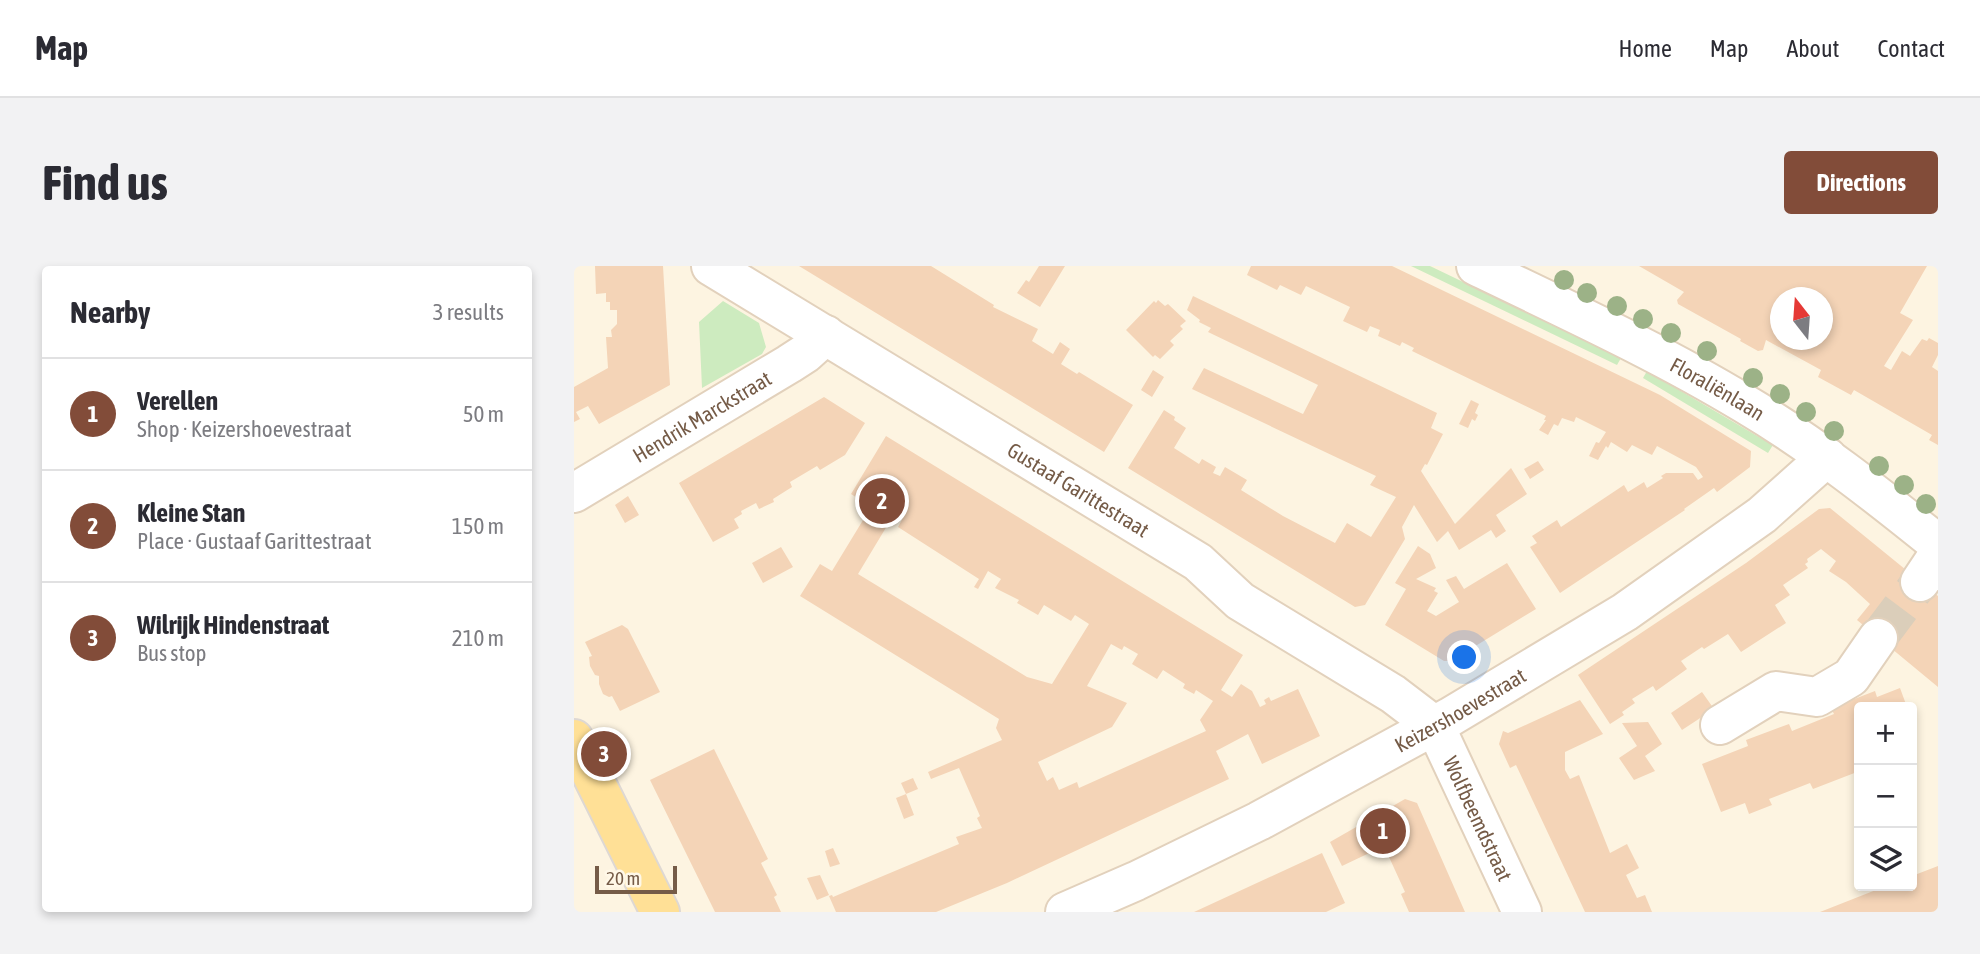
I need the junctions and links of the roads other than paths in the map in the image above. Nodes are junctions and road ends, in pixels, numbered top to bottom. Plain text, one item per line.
1 (1476, 266) edge
2 (711, 267) edge
3 (825, 335) junction
4 (1827, 457) junction
5 (574, 493) edge
6 (1938, 544) edge
7 (1878, 638) tunnel mouth
8 (1720, 725) dead end
9 (1435, 726) junction
10 (574, 739) edge
11 (660, 912) edge
12 (1065, 912) edge
13 (1522, 912) edge

1 - 4 street, Floraliënlaan
2 - 3 street, Gustaaf Garittestraat
3 - 5 street, Hendrik Marckstraat
3 - 9 street, Gustaaf Garittestraat
4 - 6 street, Floraliënlaan
4 - 9 street, Keizershoevestraat
7 - 8 street
9 - 12 street, Keizershoevestraat
9 - 13 street, Wolfbeemdstraat
10 - 11 main road

